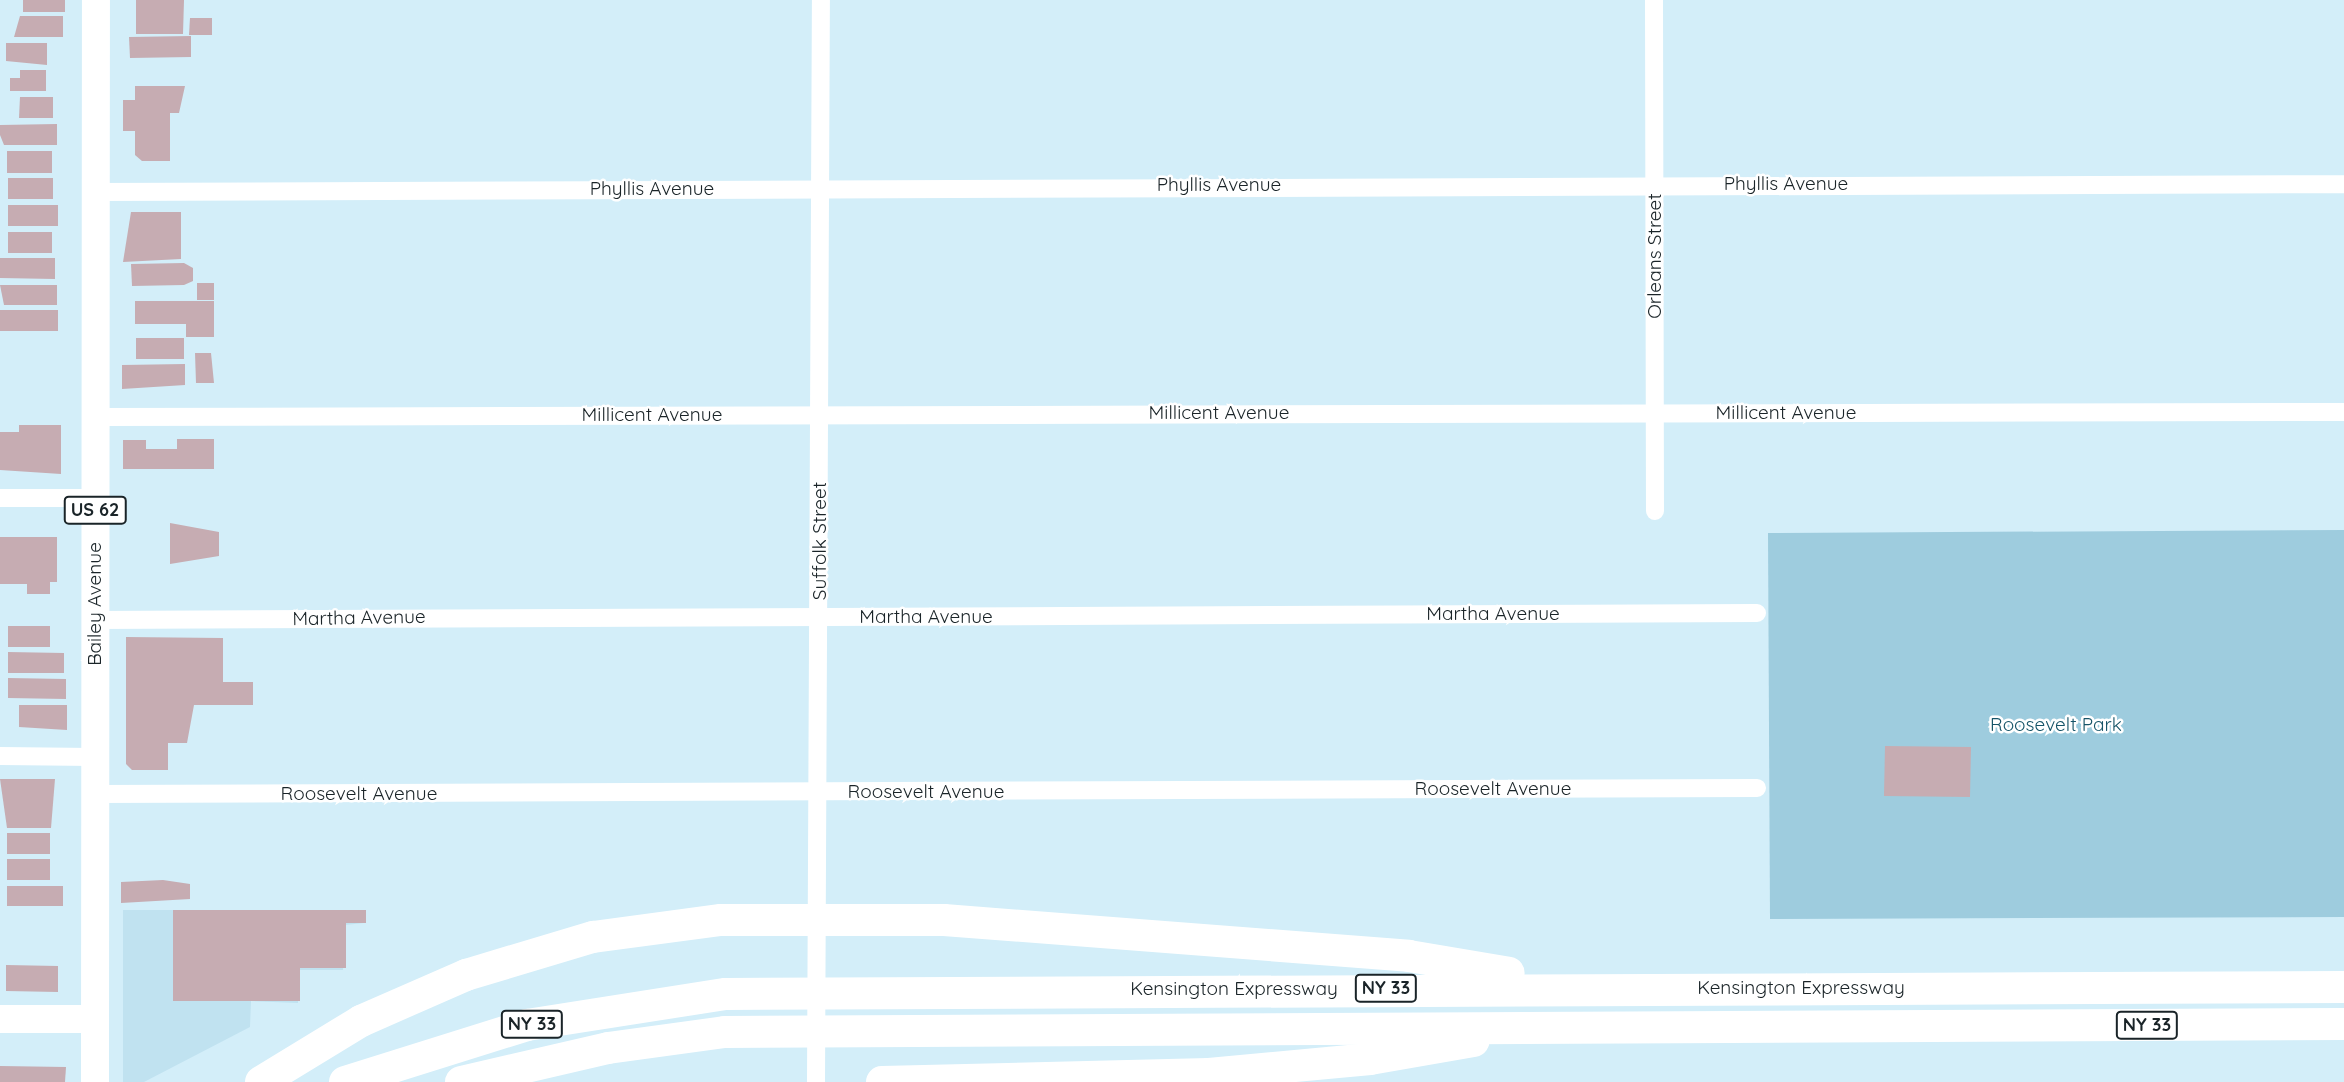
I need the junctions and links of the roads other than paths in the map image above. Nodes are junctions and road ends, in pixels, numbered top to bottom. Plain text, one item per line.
1 (96, 0) edge
2 (821, 0) edge
3 (1654, 0) edge
4 (1655, 184) junction
5 (2344, 184) edge
6 (822, 188) junction
7 (95, 191) junction
8 (2344, 412) edge
9 (1655, 413) junction
10 (821, 415) junction
11 (95, 416) junction
12 (0, 498) edge
13 (95, 498) junction
14 (1655, 511) dead end
15 (1757, 613) dead end
16 (819, 618) junction
17 (94, 620) junction
18 (0, 757) edge
19 (94, 757) junction
20 (1757, 788) dead end
21 (815, 793) junction
22 (94, 794) junction
23 (815, 916) junction
24 (2344, 987) edge
25 (1596, 988) junction
26 (0, 1019) edge
27 (95, 1019) junction
28 (2344, 1024) edge
29 (1560, 1026) junction
30 (95, 1082) edge
31 (261, 1082) edge
32 (345, 1082) edge
33 (461, 1082) edge
34 (816, 1082) edge
35 (881, 1082) edge

1 - 7 main road, Bailey Avenue / US 62
2 - 6 street, Suffolk Street
3 - 4 street, Orleans Street
4 - 5 street, Phyllis Avenue
4 - 6 street, Phyllis Avenue
4 - 9 street, Orleans Street
6 - 7 street, Phyllis Avenue
6 - 10 street, Suffolk Street
7 - 11 main road, Bailey Avenue / US 62
8 - 9 street, Millicent Avenue
9 - 10 street, Millicent Avenue
9 - 14 street, Orleans Street
10 - 11 street, Millicent Avenue
10 - 16 street, Suffolk Street
11 - 13 main road, Bailey Avenue / US 62
12 - 13 street
13 - 17 main road, Bailey Avenue / US 62
15 - 16 street, Martha Avenue
16 - 17 street, Martha Avenue
16 - 21 street, Suffolk Street
17 - 19 main road, Bailey Avenue / US 62
18 - 19 street
19 - 22 main road, Bailey Avenue / US 62
20 - 21 street, Roosevelt Avenue
21 - 22 street, Roosevelt Avenue
21 - 23 street, Suffolk Street
22 - 27 main road, Bailey Avenue / US 62
23 - 25 highway
23 - 31 highway
23 - 34 street, Suffolk Street
24 - 25 highway, Kensington Expressway / NY 33
25 - 32 highway, Kensington Expressway / NY 33
26 - 27 main road
27 - 30 main road, Bailey Avenue / US 62
28 - 29 highway, Kensington Expressway / NY 33
29 - 33 highway, Kensington Expressway / NY 33
29 - 35 highway

